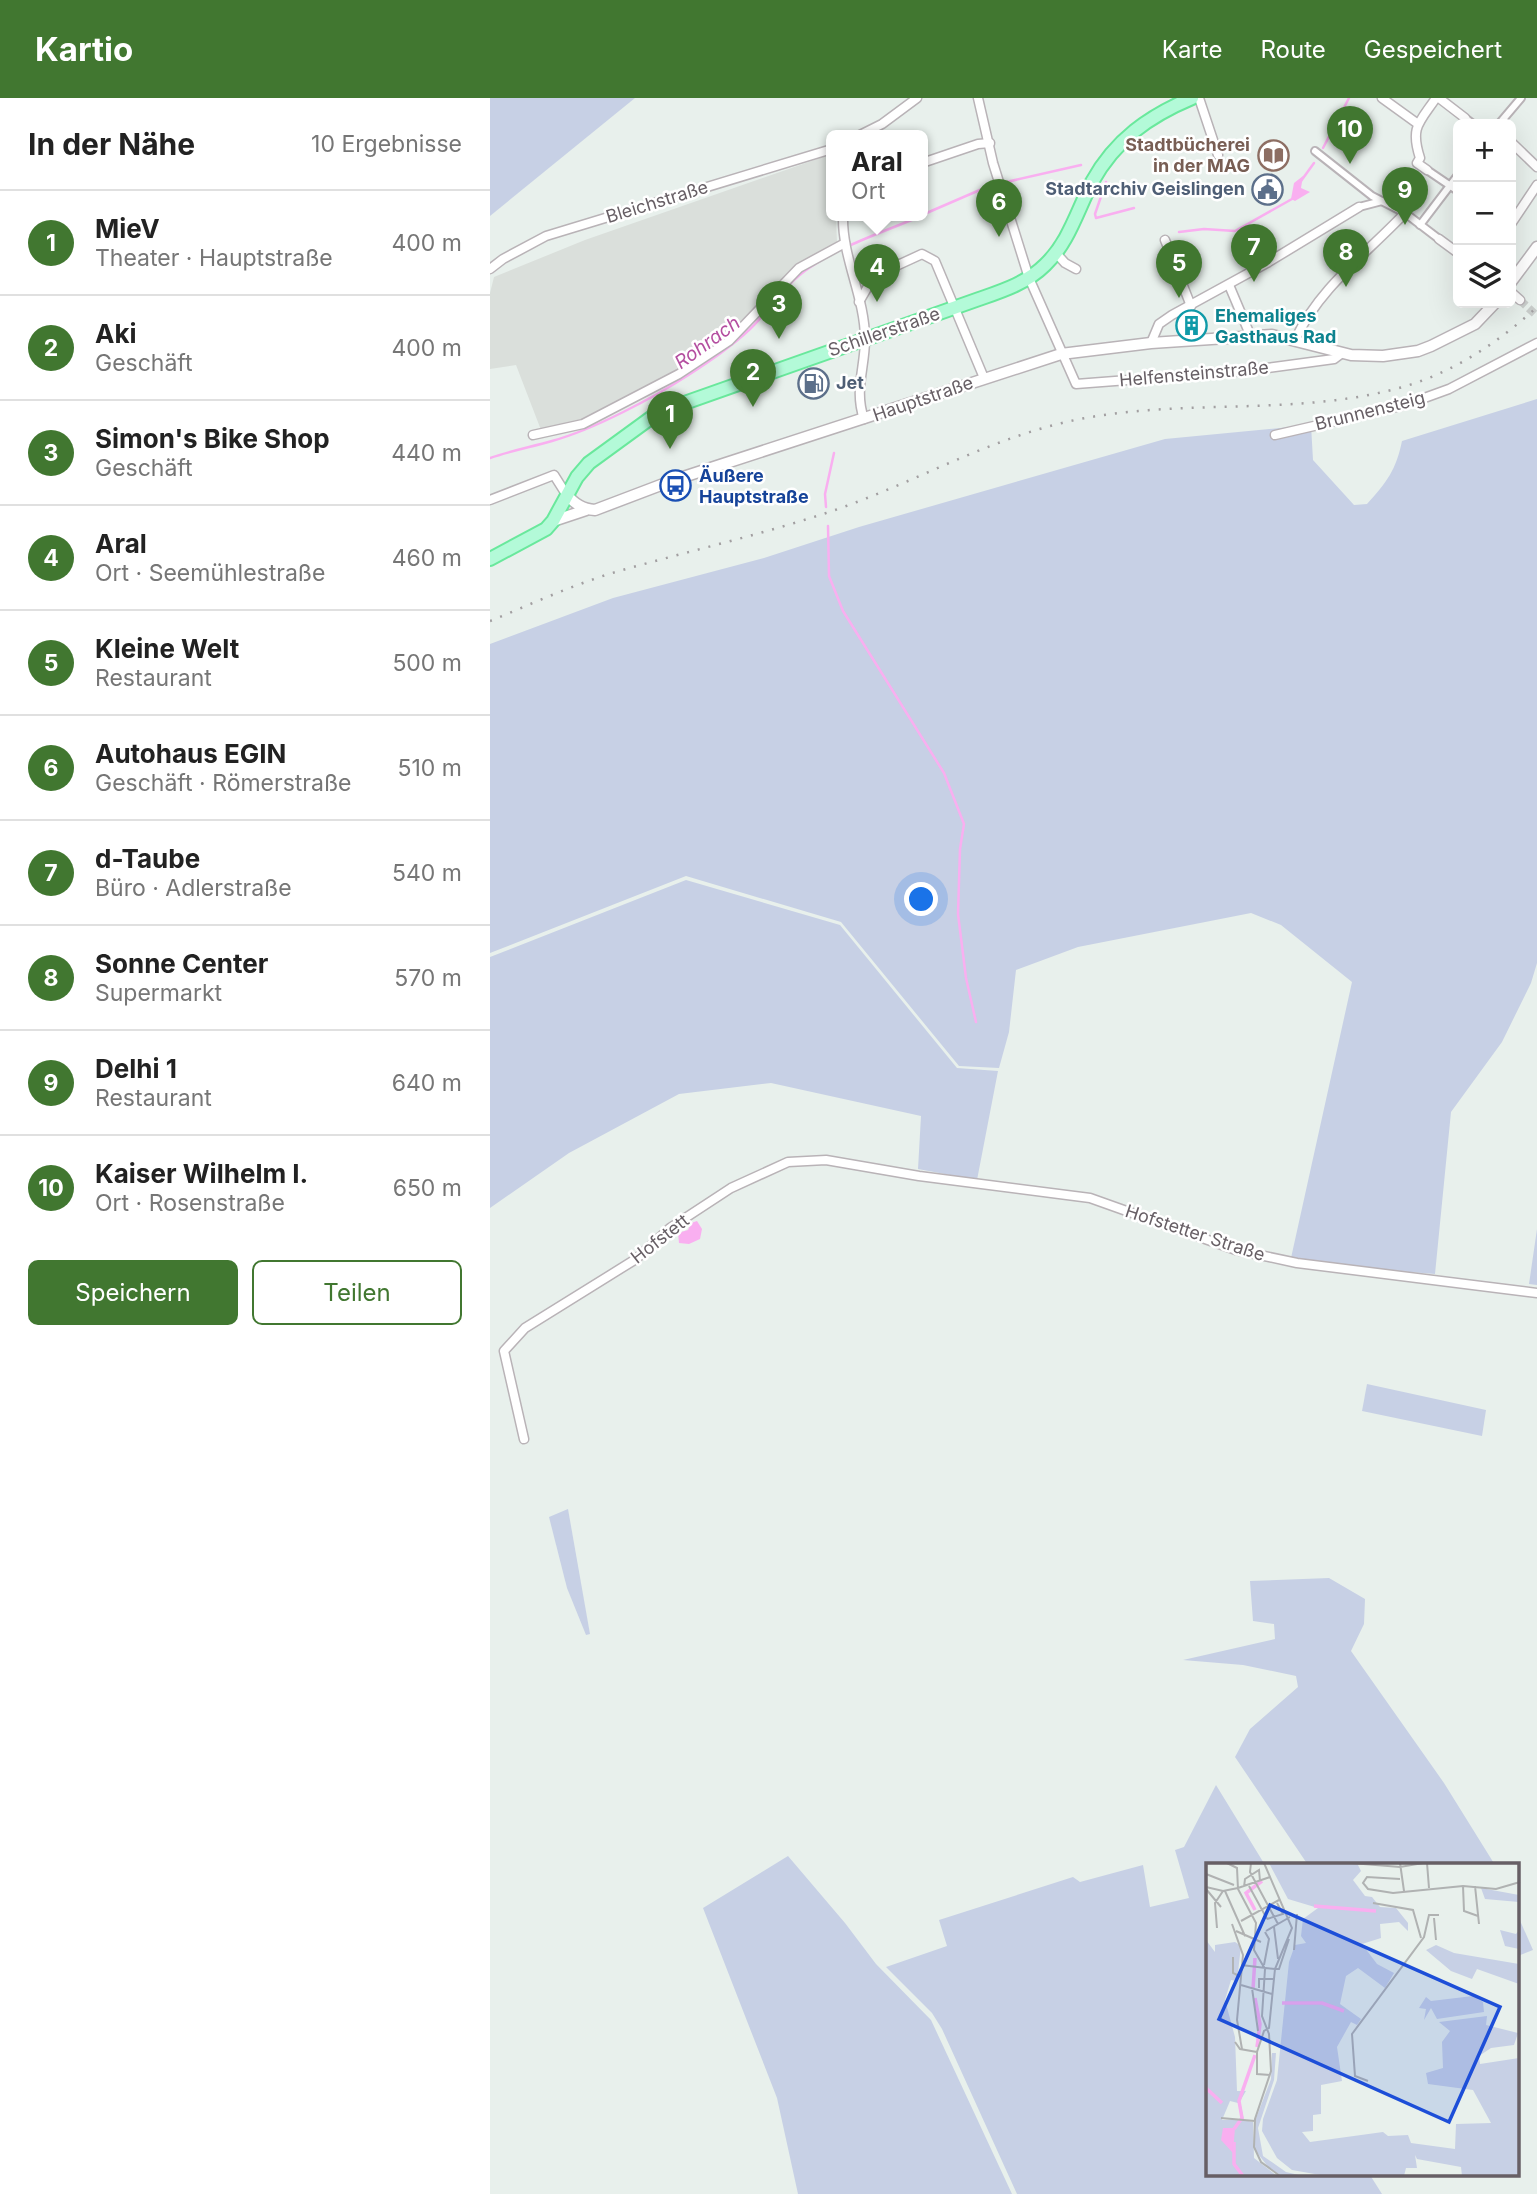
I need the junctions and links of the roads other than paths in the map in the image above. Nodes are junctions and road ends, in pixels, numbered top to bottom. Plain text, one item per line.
1 (917, 98) edge
2 (978, 98) edge
3 (1192, 98) edge
4 (1199, 98) edge
5 (1382, 98) edge
6 (1437, 98) edge
7 (1521, 98) edge
8 (1465, 118) edge
9 (1503, 119) edge
10 (1418, 124) junction
11 (870, 130) edge
12 (990, 143) junction
13 (1516, 147) edge
14 (1315, 151) dead end
15 (826, 152) edge
16 (1218, 155) dead end
17 (928, 161) edge
18 (1537, 167) edge
19 (1427, 170) joint
20 (1453, 182) edge
21 (1537, 185) edge
22 (1450, 186) junction
23 (1453, 188) edge
24 (1364, 190) junction
25 (1382, 201) junction
26 (1359, 207) junction
27 (1405, 213) junction
28 (1516, 216) edge
29 (843, 221) edge
30 (1420, 225) junction
31 (1439, 239) joint
32 (1165, 240) dead end
33 (845, 244) junction
34 (1537, 247) edge
35 (1453, 249) edge
36 (1056, 253) junction
37 (490, 269) edge
38 (1076, 269) dead end
39 (1516, 275) edge
40 (1029, 278) junction
41 (1229, 285) junction
42 (1516, 296) edge
43 (1520, 300) tunnel mouth
44 (859, 302) junction
45 (1191, 306) junction
46 (955, 308) junction
47 (1490, 308) edge
48 (1251, 337) junction
49 (865, 338) junction
50 (1295, 340) junction
51 (1151, 343) junction
52 (1537, 343) edge
53 (1342, 353) junction
54 (1061, 354) junction
55 (984, 378) junction
56 (864, 419) junction
57 (533, 435) dead end
58 (1275, 435) dead end
59 (566, 494) junction
60 (490, 500) edge
61 (586, 510) junction
62 (553, 521) junction
63 (490, 559) edge
64 (919, 1176) joint
65 (1537, 1293) edge
66 (524, 1438) dead end

1 - 11 street
2 - 12 street
3 - 36 main road, Schillerstraße
4 - 16 street
5 - 10 street
6 - 8 street
6 - 10 street
7 - 9 street
10 - 19 street
12 - 17 street
12 - 40 street
13 - 18 street
14 - 24 street
15 - 37 street, Bleichstraße
19 - 22 street
20 - 22 street
21 - 28 street
22 - 23 street
22 - 30 street
24 - 25 street
24 - 26 street
25 - 26 street
25 - 27 street
26 - 41 street
27 - 30 street
27 - 50 street
29 - 33 street
30 - 31 street
31 - 35 street
32 - 45 street
33 - 44 street
33 - 57 street
34 - 39 street
36 - 38 street
36 - 40 main road, Schillerstraße
40 - 46 main road, Schillerstraße
40 - 54 street
41 - 45 street
41 - 48 street
42 - 43 street
44 - 46 street
44 - 49 street
45 - 51 street
46 - 49 main road, Schillerstraße
46 - 55 street
47 - 53 street, Helfensteinstraße
48 - 50 street, Hauptstraße
48 - 51 street, Hauptstraße
49 - 56 street
49 - 59 main road, Schillerstraße
50 - 53 street, Helfensteinstraße
51 - 54 street, Hauptstraße
52 - 58 street, Brunnensteig
53 - 54 street, Helfensteinstraße
54 - 55 street, Hauptstraße
55 - 56 street, Hauptstraße
56 - 61 street, Hauptstraße
59 - 60 street
59 - 61 street
59 - 62 main road
61 - 62 street, Hauptstraße
62 - 63 main road
64 - 65 street, Hofstetter Straße
64 - 66 street, Hofstett

